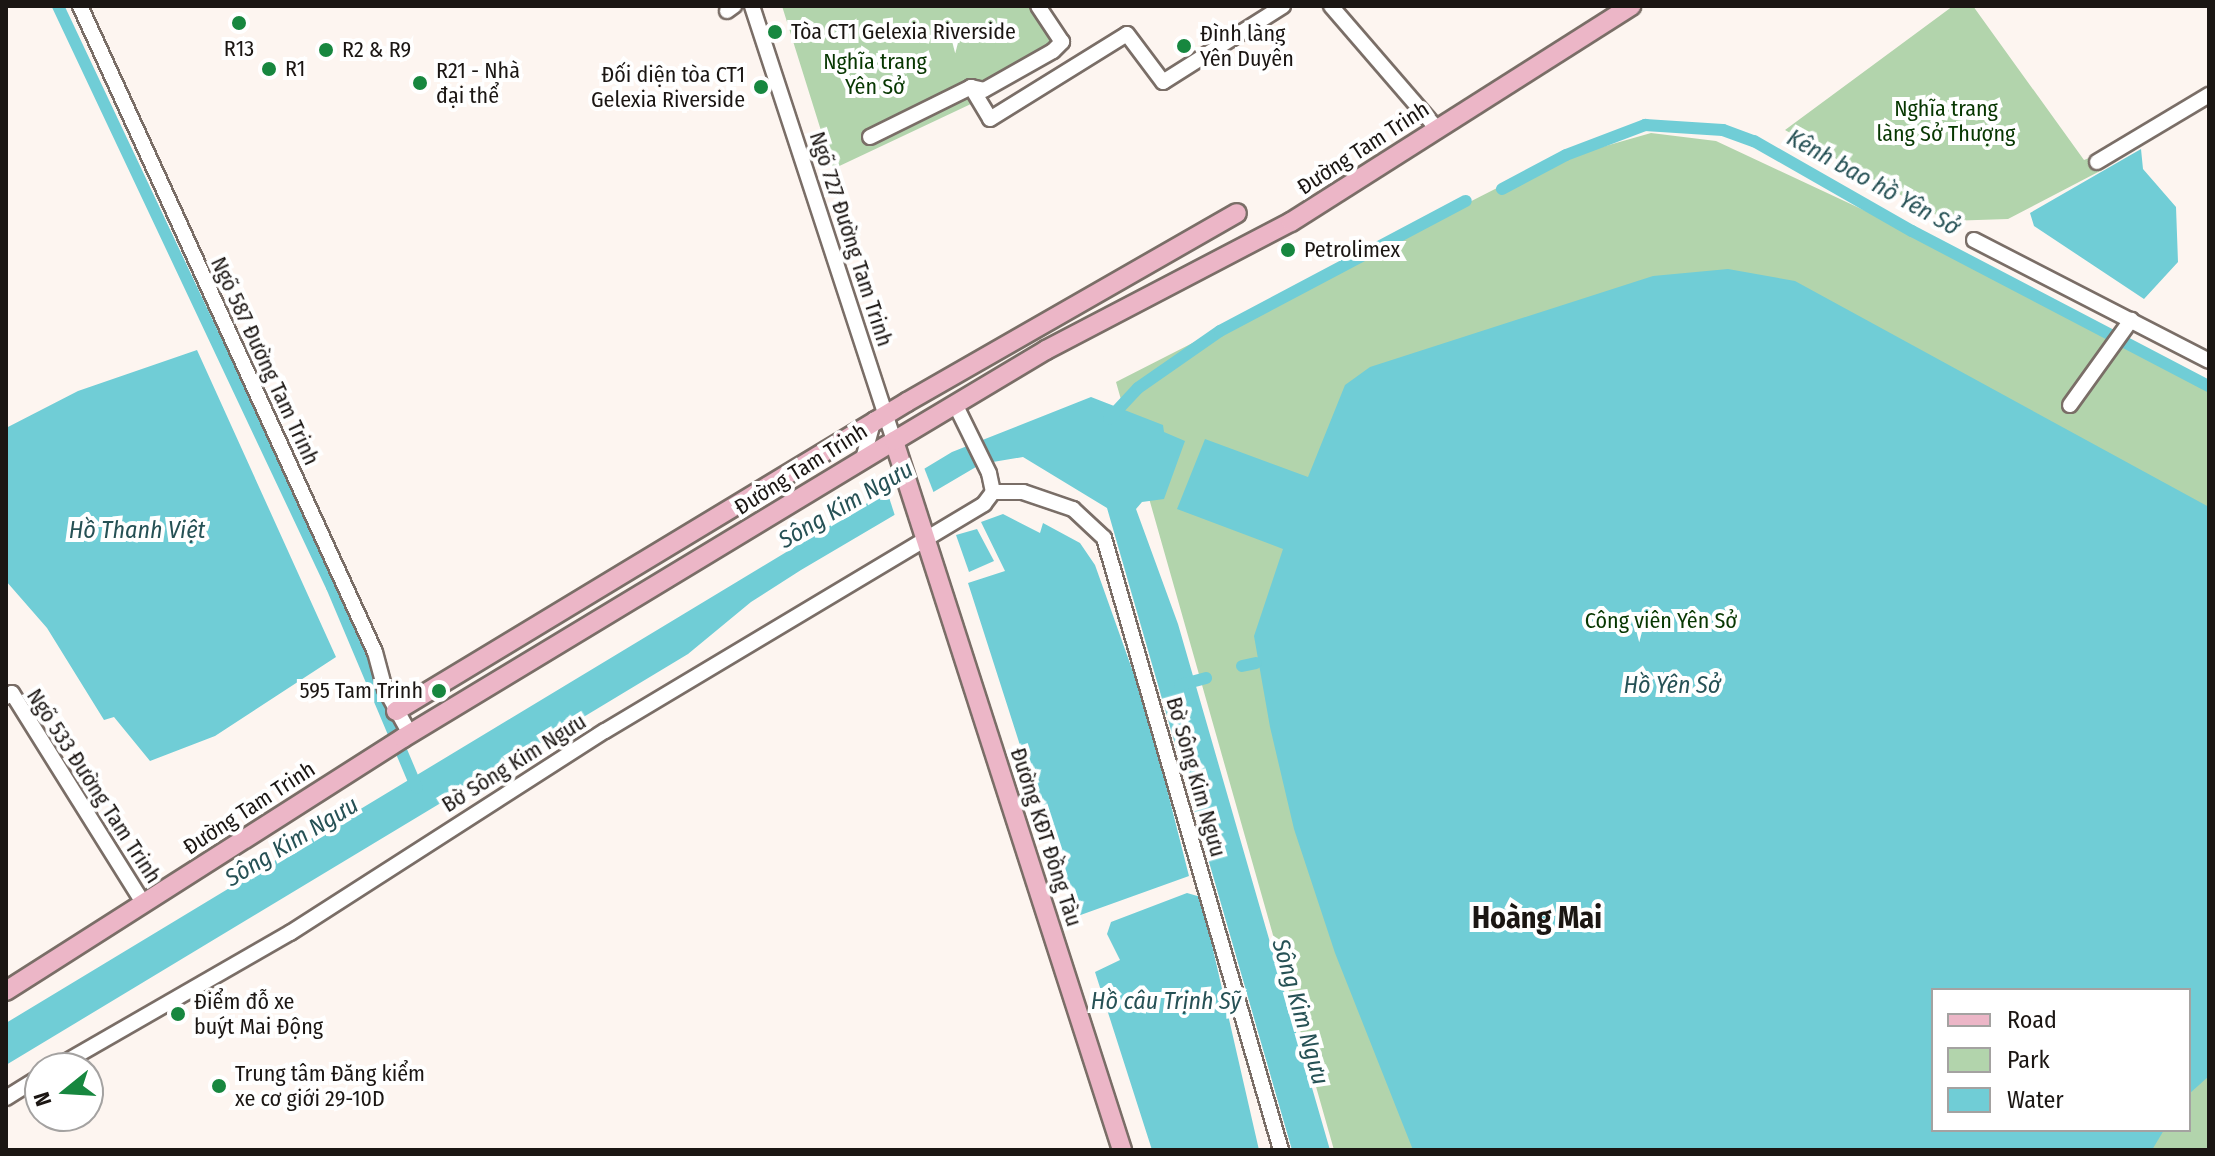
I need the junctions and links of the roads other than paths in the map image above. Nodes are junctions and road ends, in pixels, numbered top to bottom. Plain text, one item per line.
1 (80, 6) edge
2 (752, 6) edge
3 (1038, 6) edge
4 (1283, 6) edge
5 (1331, 6) edge
6 (1631, 6) edge
7 (971, 87) junction
8 (2209, 95) edge
9 (1437, 129) junction
10 (870, 137) dead end
11 (2097, 162) dead end
12 (1237, 213) dead end
13 (1211, 228) junction
14 (1974, 240) dead end
15 (1227, 257) junction
16 (2127, 326) junction
17 (2209, 361) edge
18 (955, 404) junction
19 (2070, 405) dead end
20 (879, 420) junction
21 (894, 441) junction
22 (863, 459) junction
23 (993, 492) junction
24 (926, 538) junction
25 (6, 697) edge
26 (396, 711) junction
27 (406, 736) junction
28 (144, 904) junction
29 (6, 991) edge
30 (83, 1052) edge
31 (24, 1087) edge
32 (6, 1098) edge
33 (1122, 1150) edge
34 (1281, 1150) edge

1 - 26 street, Ngõ 587 Đường Tam Trinh
2 - 20 street, Ngõ 727 Đường Tam Trinh
3 - 7 street
4 - 7 street
5 - 9 street
6 - 9 main road, Đường Tam Trinh
7 - 10 street
8 - 11 street
9 - 15 main road, Đường Tam Trinh
12 - 13 main road, Đường Tam Trinh
13 - 15 main road
13 - 20 main road, Đường Tam Trinh
14 - 16 street
15 - 18 main road, Đường Tam Trinh
16 - 17 street
16 - 19 street
18 - 21 main road, Đường Tam Trinh
18 - 23 street
20 - 21 street, Ngõ 727 Đường Tam Trinh
20 - 22 street
20 - 26 main road, Đường Tam Trinh
21 - 22 main road, Đường Tam Trinh
21 - 24 main road, Đường KĐT Đồng Tàu
22 - 27 main road, Đường Tam Trinh
23 - 24 street, Bờ Sông Kim Ngưu
23 - 34 street, Bờ Sông Kim Ngưu
24 - 30 street, Bờ Sông Kim Ngưu
24 - 33 main road, Đường KĐT Đồng Tàu
25 - 28 street, Ngõ 533 Đường Tam Trinh
26 - 27 street, Ngõ 587 Đường Tam Trinh
27 - 28 main road, Đường Tam Trinh
28 - 29 main road, Đường Tam Trinh
31 - 32 street

